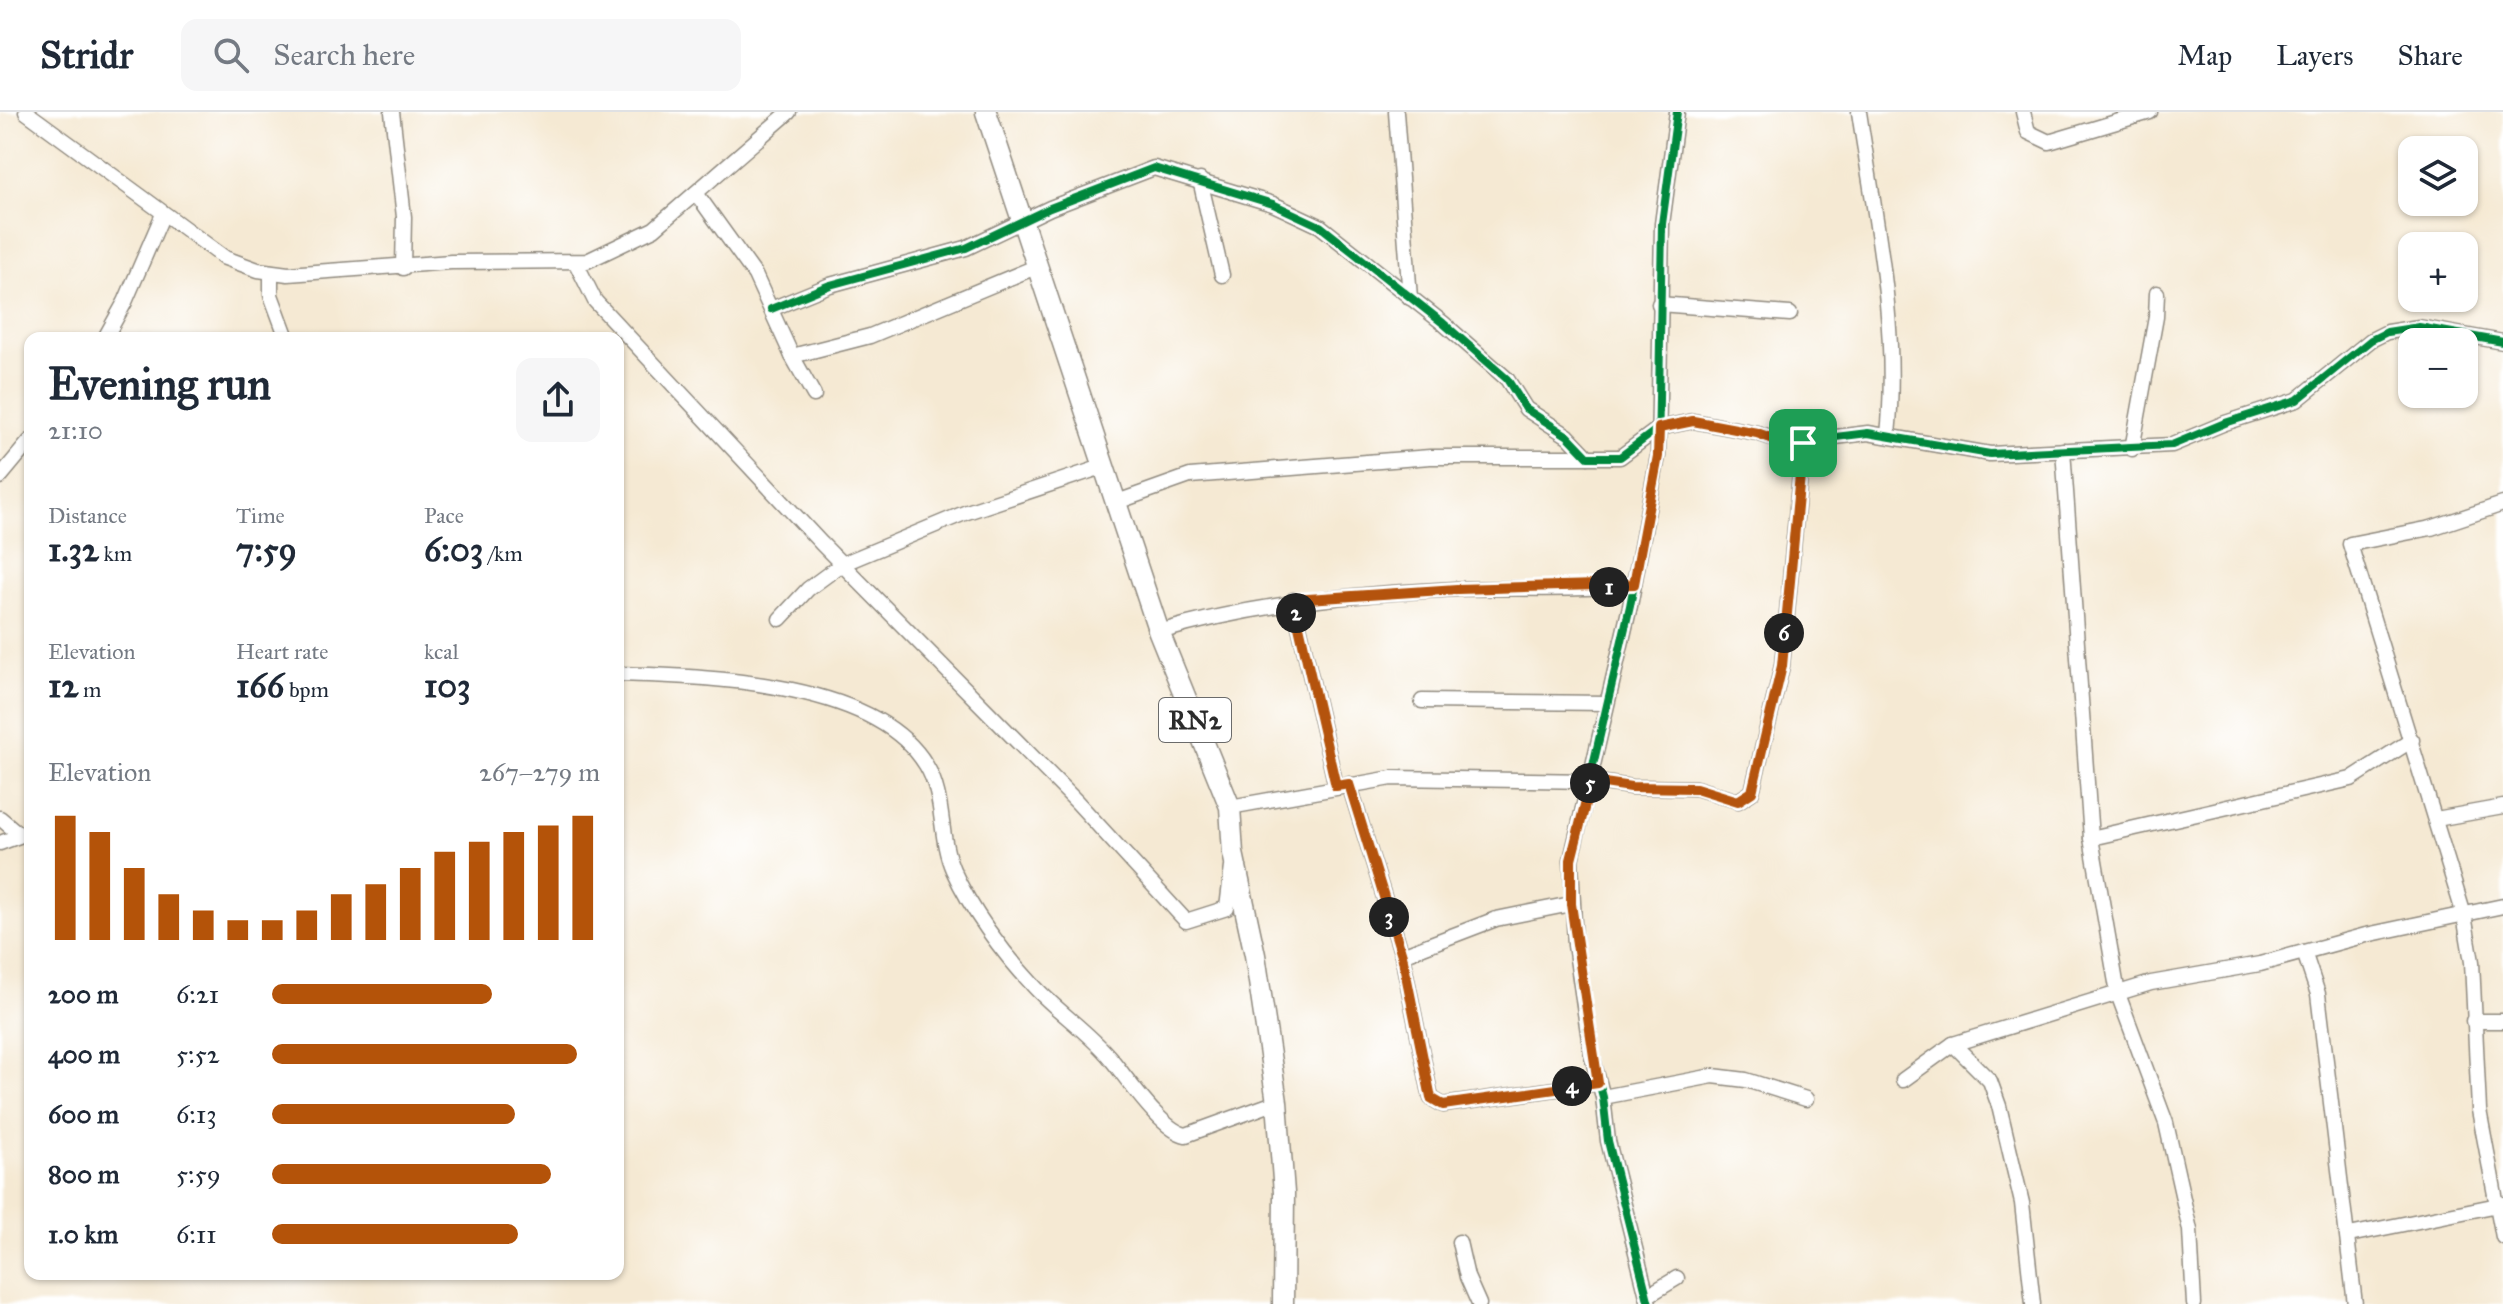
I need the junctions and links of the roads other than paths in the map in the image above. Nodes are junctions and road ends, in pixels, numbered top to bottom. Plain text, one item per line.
1 (26, 112) edge
2 (392, 112) edge
3 (789, 112) edge
4 (986, 112) edge
5 (1396, 112) edge
6 (1677, 112) edge
7 (1859, 112) edge
8 (2023, 112) edge
9 (2150, 112) edge
10 (1200, 180) junction
11 (696, 193) junction
12 (163, 214) junction
13 (1022, 221) junction
14 (576, 263) junction
15 (1038, 266) junction
16 (403, 268) junction
17 (271, 272) junction
18 (1222, 275) dead end
19 (2157, 293) dead end
20 (1410, 298) junction
21 (1659, 304) junction
22 (771, 309) junction
23 (1790, 314) dead end
24 (108, 332) edge
25 (285, 332) edge
26 (2503, 342) edge
27 (792, 356) junction
28 (814, 395) dead end
29 (1659, 428) junction
30 (1888, 435) junction
31 (1803, 443) junction
32 (24, 448) edge
33 (2132, 449) junction
34 (2063, 450) junction
35 (1588, 457) junction
36 (1105, 466) junction
37 (0, 477) edge
38 (1117, 502) junction
39 (2503, 504) edge
40 (842, 564) junction
41 (1634, 584) junction
42 (1293, 600) junction
43 (780, 619) dead end
44 (1159, 632) junction
45 (624, 674) edge
46 (1422, 701) dead end
47 (1607, 703) junction
48 (2412, 740) junction
49 (1591, 781) junction
50 (1342, 785) junction
51 (1230, 807) junction
52 (2503, 807) edge
53 (0, 818) edge
54 (2436, 819) junction
55 (24, 832) edge
56 (24, 833) edge
57 (2091, 838) junction
58 (0, 843) edge
59 (1233, 853) junction
60 (1571, 904) junction
61 (2503, 906) edge
62 (2464, 915) junction
63 (2304, 952) junction
64 (1402, 955) junction
65 (2118, 994) junction
66 (2473, 1021) junction
67 (2503, 1021) edge
68 (1953, 1044) junction
69 (1903, 1080) dead end
70 (1600, 1090) junction
71 (1806, 1099) dead end
72 (1277, 1102) junction
73 (2501, 1205) edge
74 (2349, 1235) junction
75 (2503, 1237) edge
76 (1459, 1242) dead end
77 (1677, 1278) dead end
78 (1648, 1300) edge
79 (1283, 1304) edge
80 (1479, 1304) edge
81 (2033, 1304) edge
82 (2194, 1304) edge
83 (2355, 1304) edge

1 - 12 street
2 - 16 street
3 - 11 street
4 - 13 highway, RN2
5 - 20 street
6 - 21 street
7 - 30 street
8 - 9 street
10 - 13 street
10 - 18 street
10 - 20 street
11 - 14 street
11 - 22 street
12 - 17 street
12 - 24 street
13 - 15 highway, RN2
13 - 22 street
14 - 16 street
14 - 40 street
15 - 27 street
15 - 36 highway, RN2
16 - 17 street
17 - 25 street
19 - 33 street
20 - 35 street
21 - 23 street
21 - 29 street
22 - 27 street
26 - 33 street
27 - 28 street
29 - 31 street
29 - 35 street
29 - 41 street
30 - 31 street
30 - 34 street
31 - 49 street
32 - 37 street
33 - 34 street
34 - 57 street
35 - 38 street
36 - 38 highway, RN2
36 - 40 street
38 - 44 highway, RN2
39 - 48 street
40 - 43 street
40 - 59 street
41 - 42 street
41 - 47 street
42 - 44 street
42 - 50 street
44 - 51 highway, RN2
45 - 72 street
46 - 47 street
47 - 49 street
48 - 54 street
48 - 57 street
49 - 50 street
49 - 60 street
50 - 51 street
50 - 64 street
51 - 59 highway, RN2
52 - 54 street
53 - 55 street
54 - 62 street
56 - 58 street
57 - 65 street
59 - 72 highway, RN2
60 - 64 street
60 - 70 street
61 - 62 street
62 - 63 street
62 - 66 street
63 - 65 street
63 - 74 street
64 - 70 street
65 - 68 street
65 - 82 street
66 - 67 street
66 - 73 street
68 - 69 street
68 - 81 street
70 - 71 street
70 - 78 street
72 - 79 highway, RN2
73 - 74 street
73 - 75 street
74 - 83 street
76 - 80 street
77 - 78 street

